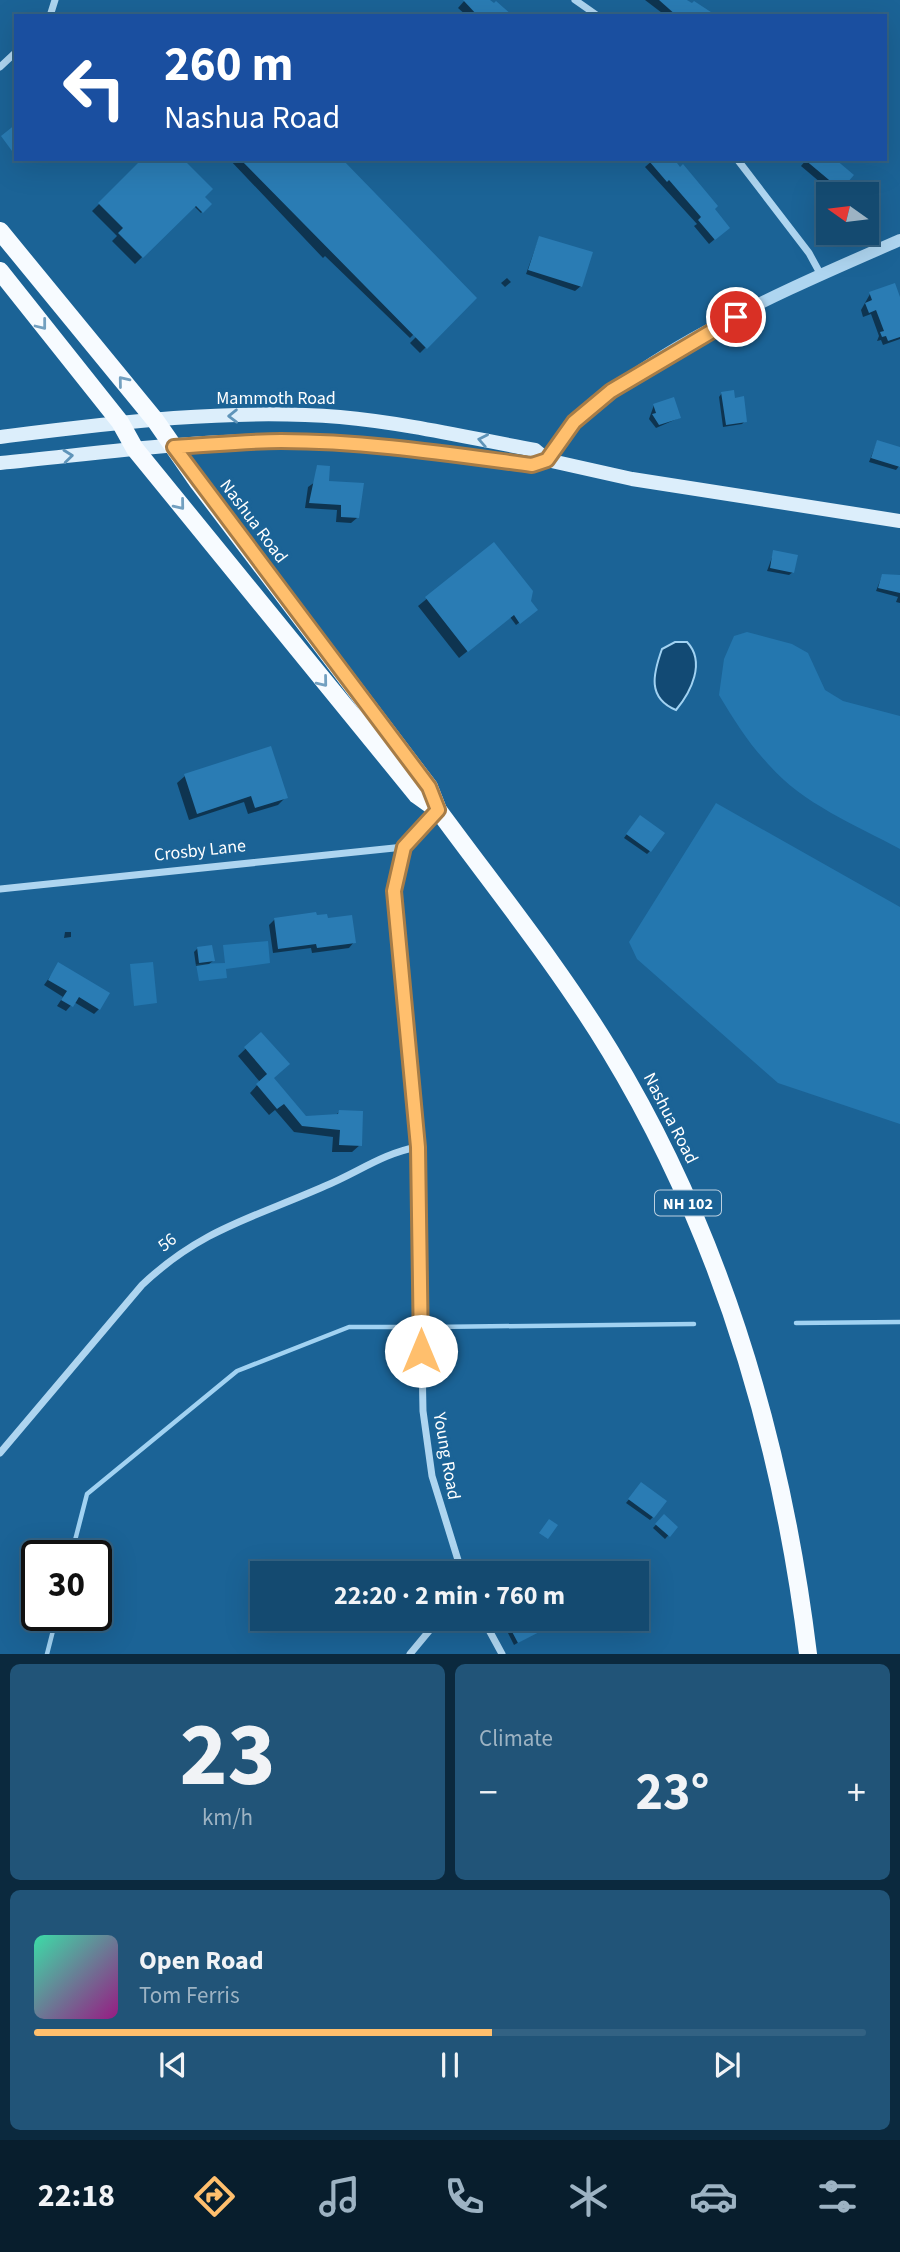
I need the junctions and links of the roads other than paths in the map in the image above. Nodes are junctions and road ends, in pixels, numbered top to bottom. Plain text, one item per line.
1 (575, 0) edge
2 (595, 14) edge
3 (14, 54) edge
4 (0, 67) edge
5 (739, 161) edge
6 (0, 231) edge
7 (900, 240) edge
8 (0, 271) edge
9 (821, 275) junction
10 (155, 420) junction
11 (120, 422) junction
12 (0, 437) edge
13 (174, 447) junction
14 (135, 449) junction
15 (547, 460) junction
16 (0, 463) edge
17 (900, 521) edge
18 (438, 810) junction
19 (404, 847) junction
20 (0, 889) edge
21 (418, 1147) junction
22 (0, 1453) edge
23 (459, 1561) edge
24 (429, 1631) edge
25 (490, 1631) edge
26 (410, 1654) edge
27 (502, 1654) edge
28 (808, 1654) edge

1 - 2 street
3 - 4 street
5 - 9 street
10 -> 6 main road, Nashua Road / NH 102
7 - 9 street
8 -> 11 main road, Nashua Road / NH 102
9 - 15 street
10 - 11 main road, Mammoth Road
10 - 13 main road, Nashua Road / NH 102
15 -> 10 main road, Mammoth Road
11 - 12 main road, Mammoth Road
11 - 14 main road, Nashua Road / NH 102
13 - 14 main road, Mammoth Road
13 - 15 main road, Mammoth Road
13 - 18 main road, Nashua Road / NH 102
16 -> 14 main road, Mammoth Road
14 -> 18 main road, Nashua Road / NH 102
15 - 17 main road, Mammoth Road
18 - 19 street, Young Road
18 - 28 main road, Nashua Road / NH 102
19 - 20 street, Crosby Lane
19 - 21 street, Young Road
21 - 22 street, 56
21 - 23 street, Young Road
24 - 26 street
25 - 27 street

